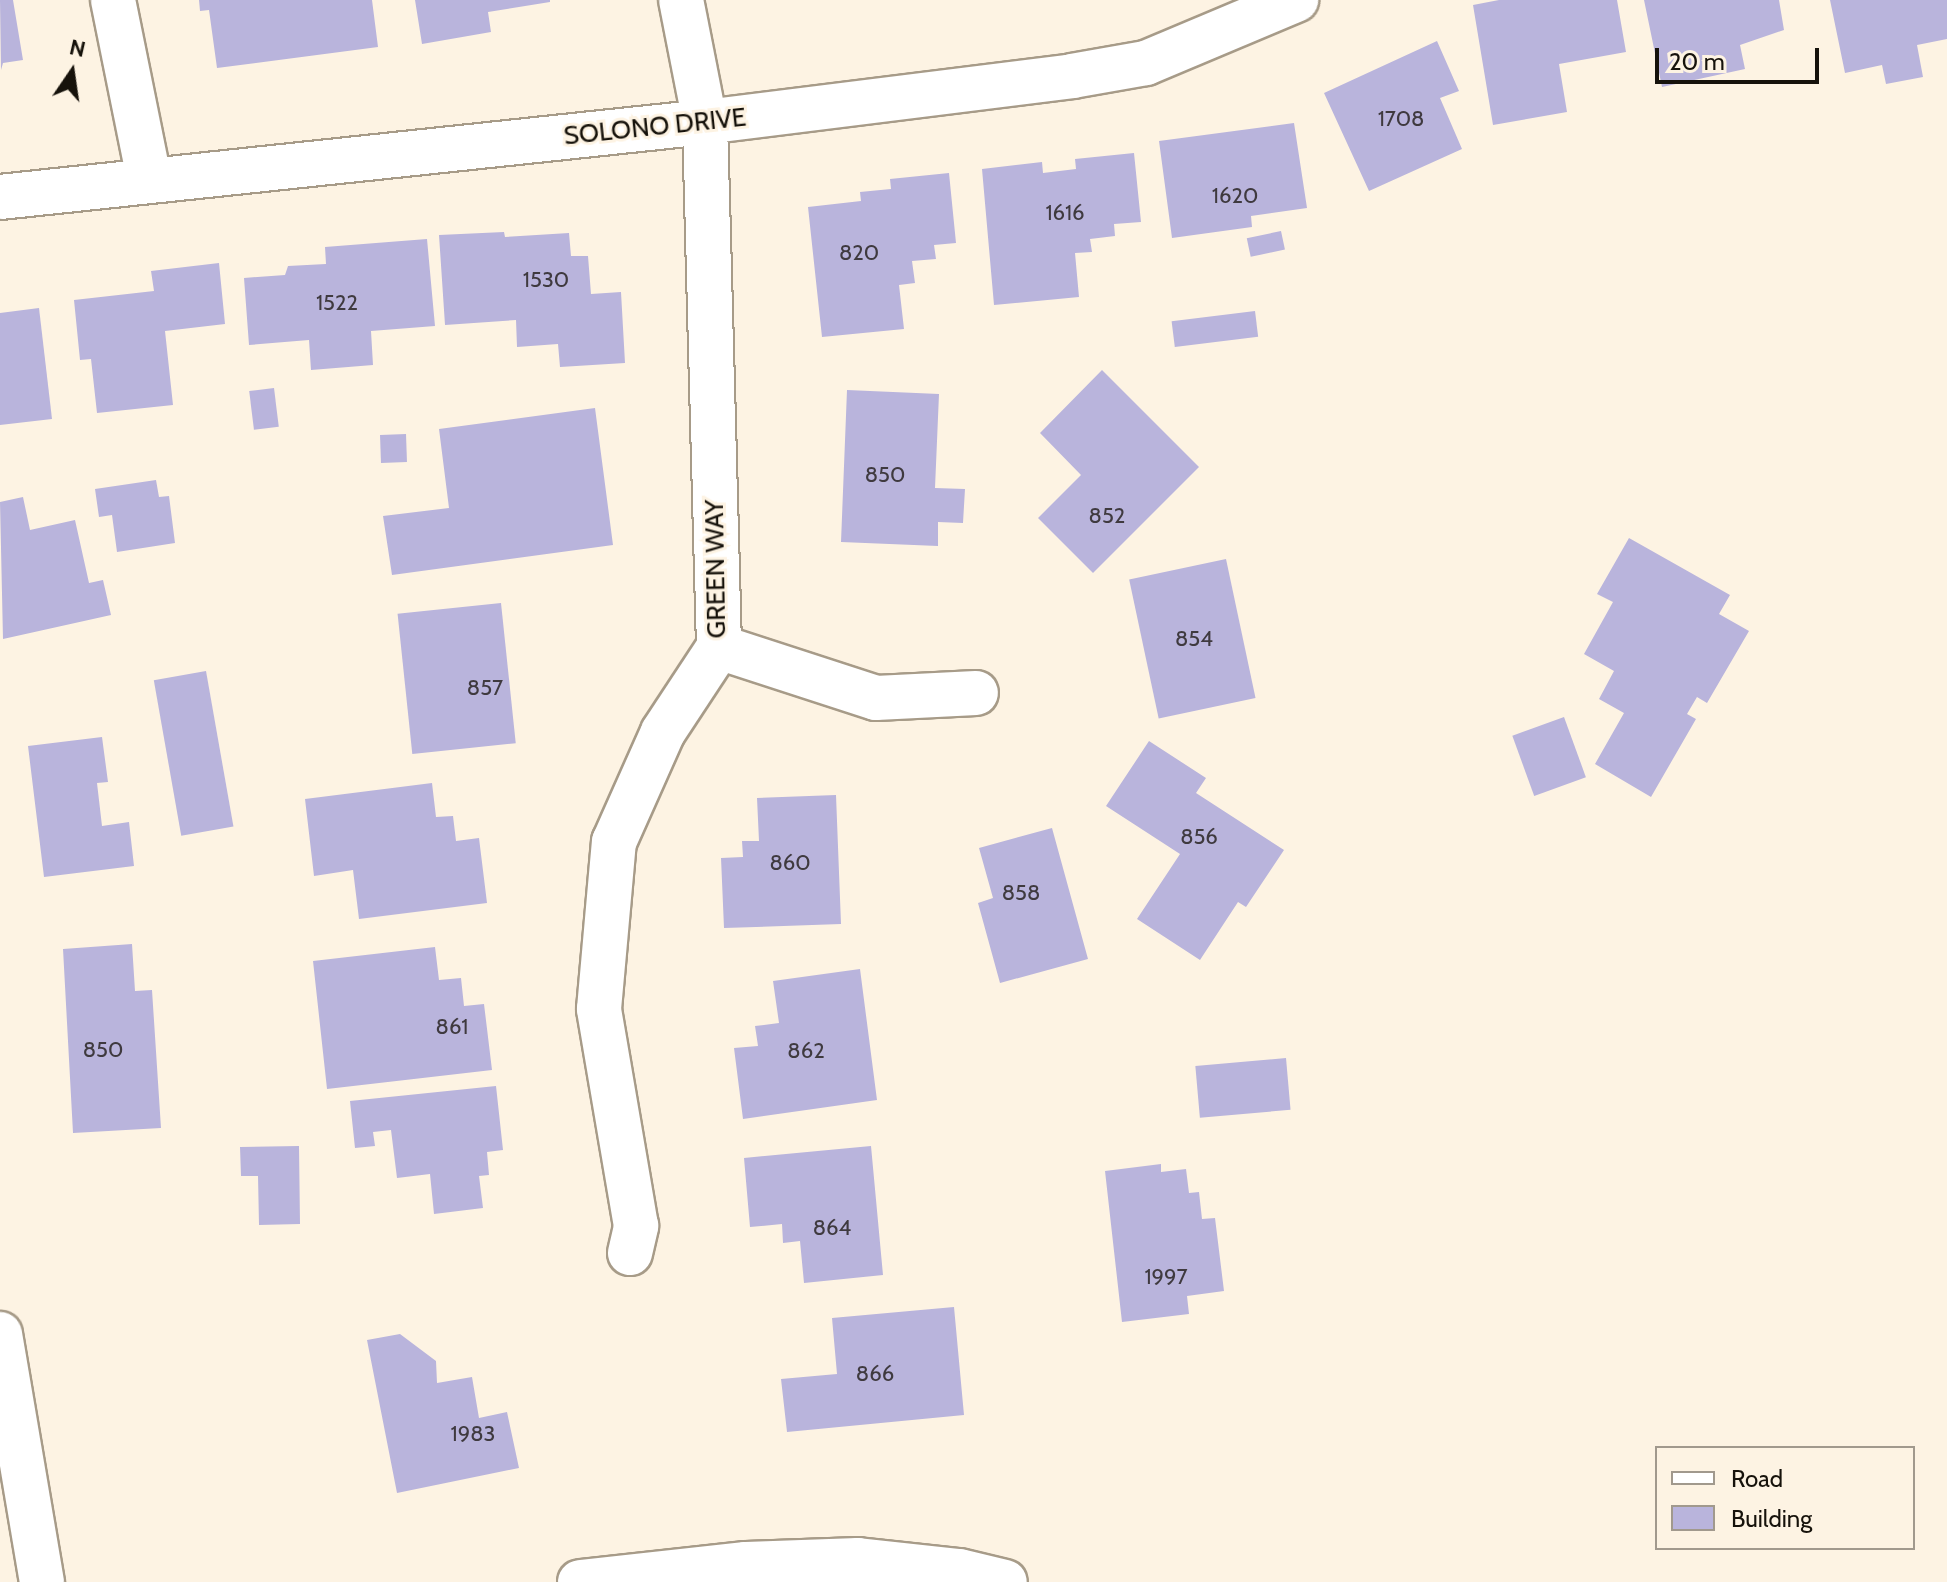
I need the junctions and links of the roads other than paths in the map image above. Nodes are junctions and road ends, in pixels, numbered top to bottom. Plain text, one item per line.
1 (113, 0) edge
2 (681, 0) edge
3 (1296, 0) edge
4 (1249, 11) edge
5 (705, 122) junction
6 (149, 179) junction
7 (0, 197) edge
8 (719, 647) junction
9 (976, 693) dead end
10 (630, 1253) dead end
11 (0, 1334) edge
12 (42, 1582) edge
13 (580, 1582) edge
14 (1005, 1582) edge

1 - 6 street
2 - 5 street, GREEN WAY
3 - 4 street, SOLONO DRIVE
4 - 5 street, SOLONO DRIVE
5 - 6 street, SOLONO DRIVE
5 - 8 street, GREEN WAY
6 - 7 street, SOLONO DRIVE
8 - 9 street
8 - 10 street, GREEN WAY
11 - 12 street
13 - 14 street

